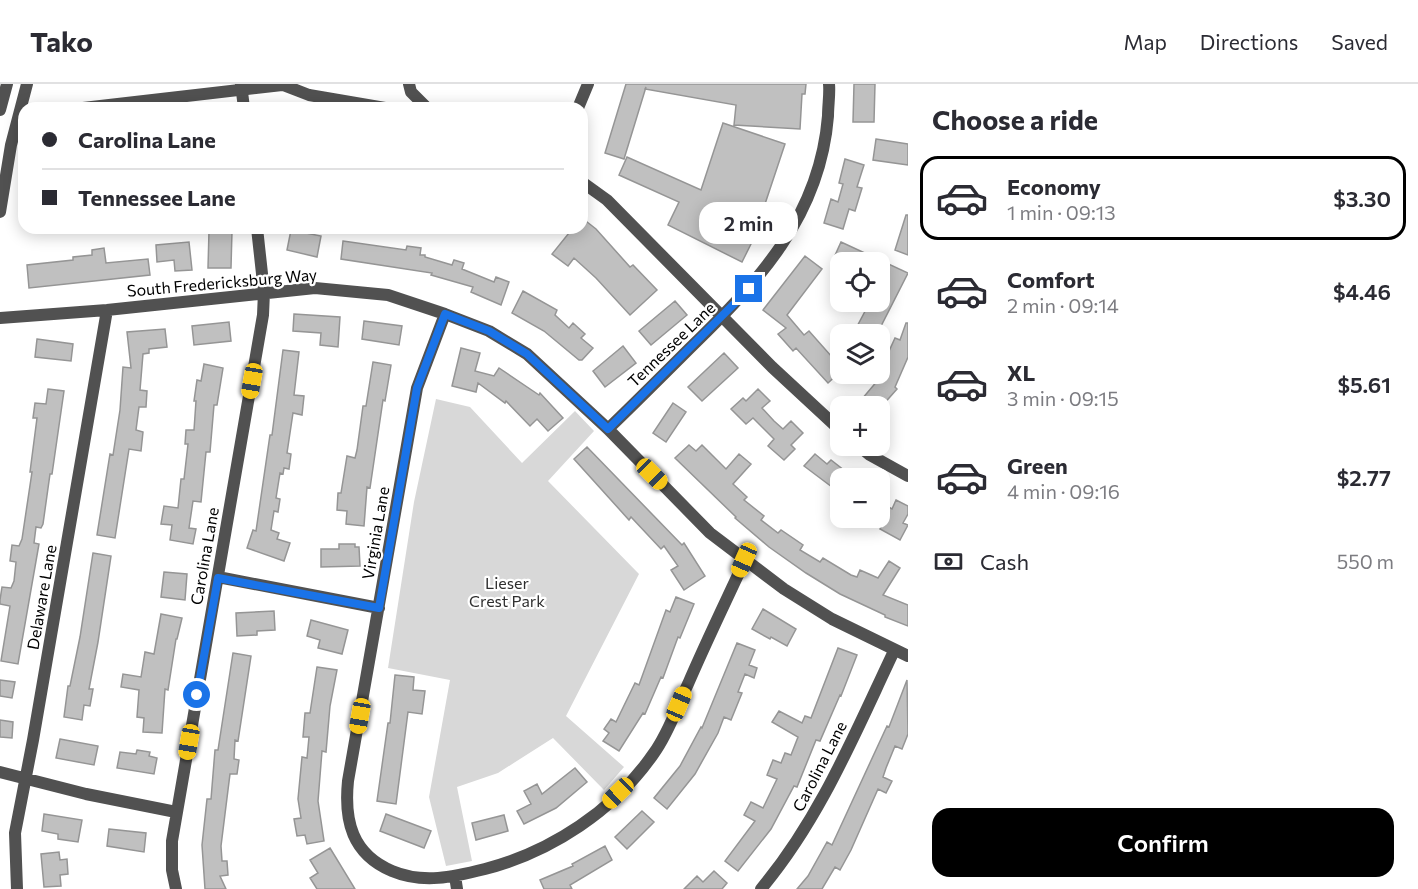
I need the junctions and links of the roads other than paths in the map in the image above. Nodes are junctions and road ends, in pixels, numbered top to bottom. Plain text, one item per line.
1 (7, 84) edge
2 (27, 84) edge
3 (291, 84) edge
4 (410, 84) edge
5 (588, 84) edge
6 (829, 84) edge
7 (283, 85) edge
8 (242, 87) edge
9 (24, 102) edge
10 (128, 102) edge
11 (243, 102) edge
12 (350, 102) edge
13 (421, 102) edge
14 (580, 102) edge
15 (0, 110) edge
16 (18, 115) edge
17 (0, 117) edge
18 (18, 124) edge
19 (588, 186) edge
20 (0, 212) edge
21 (258, 234) edge
22 (264, 292) junction
23 (106, 310) junction
24 (445, 314) junction
25 (723, 316) junction
26 (0, 318) edge
27 (830, 421) edge
28 (608, 429) junction
29 (872, 456) edge
30 (908, 476) edge
31 (744, 560) junction
32 (218, 578) junction
33 (379, 608) junction
34 (894, 651) junction
35 (908, 656) edge
36 (0, 772) edge
37 (24, 779) junction
38 (176, 812) junction
39 (456, 883) edge
40 (17, 889) edge
41 (176, 889) edge
42 (761, 889) edge

1 - 15 street
2 - 9 street
3 - 7 street
4 - 13 street
5 - 14 street
6 - 25 street, Tennessee Lane
7 - 8 street
7 - 12 street
8 - 10 street
8 - 11 street
16 - 17 street
18 - 20 street
19 - 25 street
21 - 22 street, Carolina Lane
22 - 23 street, South Fredericksburg Way
22 - 24 street, South Fredericksburg Way
22 - 32 street, Carolina Lane
23 - 26 street, South Fredericksburg Way
23 - 37 street, Delaware Lane
24 - 28 street, South Fredericksburg Way
24 - 33 street, Virginia Lane
25 - 27 street
25 - 28 street, Tennessee Lane
28 - 31 street, South Fredericksburg Way
29 - 30 street
31 - 34 street, South Fredericksburg Way
31 - 39 street, Virginia Lane
32 - 33 street
32 - 38 street, Carolina Lane
33 - 39 street, Virginia Lane
34 - 35 street, South Fredericksburg Way
34 - 42 street, Carolina Lane
36 - 37 street
37 - 38 street
37 - 40 street, Delaware Lane
38 - 41 street, Carolina Lane

